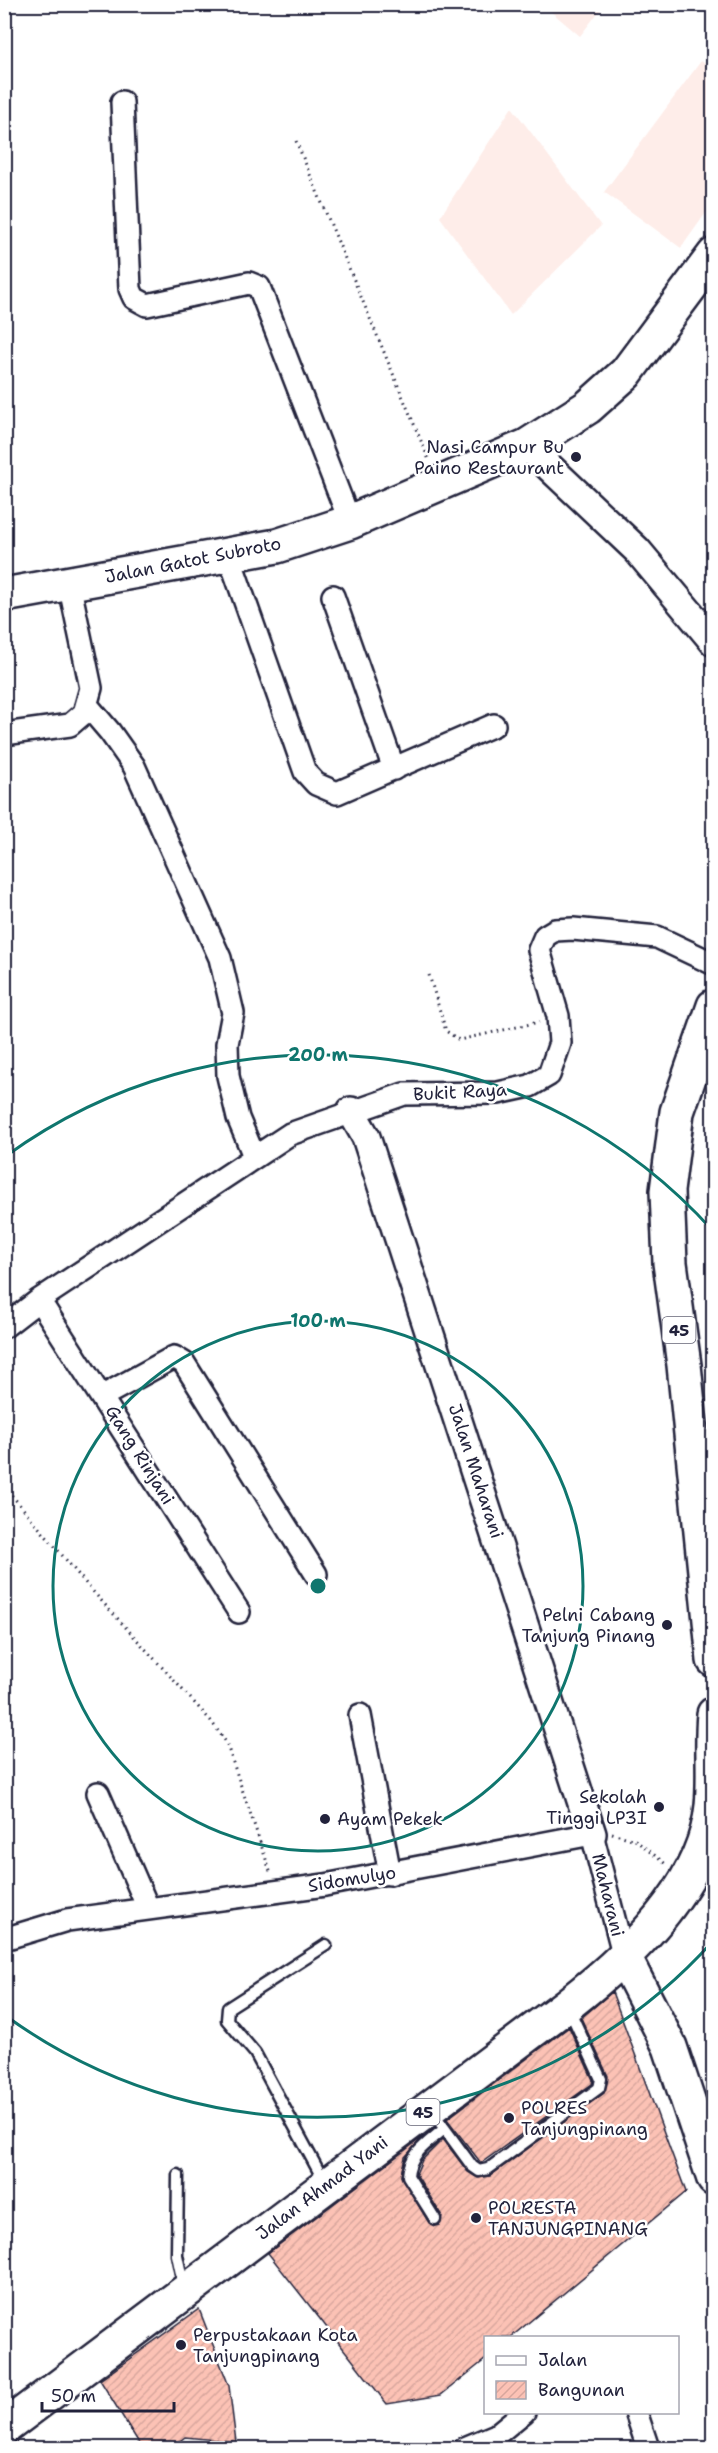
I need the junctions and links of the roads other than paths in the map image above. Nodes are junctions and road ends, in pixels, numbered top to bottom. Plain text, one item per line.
1 (122, 102) dead end
2 (714, 255) edge
3 (527, 446) junction
4 (350, 522) junction
5 (229, 556) junction
6 (69, 583) junction
7 (4, 595) edge
8 (333, 596) dead end
9 (714, 642) edge
10 (87, 705) junction
11 (494, 725) dead end
12 (4, 734) edge
13 (394, 770) junction
14 (714, 964) edge
15 (714, 1006) edge
16 (351, 1111) junction
17 (254, 1156) junction
18 (39, 1300) junction
19 (4, 1327) edge
20 (103, 1396) junction
21 (316, 1574) dead end
22 (239, 1612) dead end
23 (714, 1660) edge
24 (360, 1714) dead end
25 (714, 1714) edge
26 (98, 1793) dead end
27 (713, 1806) edge
28 (592, 1834) junction
29 (390, 1874) junction
30 (148, 1908) junction
31 (4, 1940) edge
32 (326, 1945) dead end
33 (624, 1957) junction
34 (567, 2005) junction
35 (436, 2118) junction
36 (178, 2175) dead end
37 (714, 2179) edge
38 (327, 2185) junction
39 (435, 2219) dead end
40 (184, 2291) junction
41 (522, 2414) edge
42 (637, 2414) edge
43 (4, 2428) edge
44 (465, 2448) edge
45 (648, 2448) edge

1 - 4 street
2 - 3 main road, Jalan Gatot Subroto
3 - 4 main road, Jalan Gatot Subroto
3 - 9 street
4 - 5 main road, Jalan Gatot Subroto
5 - 6 main road, Jalan Gatot Subroto
5 - 13 street
6 - 7 main road, Jalan Gatot Subroto
6 - 10 street
8 - 13 street
10 - 12 street
10 - 17 street
11 - 13 street
14 - 16 street, Bukit Raya
15 - 23 main road, 45
16 - 17 street, Bukit Raya
16 - 28 street, Jalan Maharani
17 - 18 street, Bukit Raya
18 - 19 street, Bukit Raya
18 - 20 street, Gang Rinjani
20 - 21 street
20 - 22 street, Gang Rinjani
24 - 29 street
25 - 27 main road, Jalan Ahmad Yani / 45
26 - 30 street
27 - 33 main road, Jalan Ahmad Yani / 45
28 - 29 street, Sidomulyo
28 - 33 street, Maharani
29 - 30 street, Sidomulyo
30 - 31 street, Sidomulyo
32 - 38 lane
33 - 34 main road, Jalan Ahmad Yani / 45
33 - 37 main road
34 - 35 main road, Jalan Ahmad Yani / 45
34 - 35 lane
35 - 38 main road, Jalan Ahmad Yani / 45
35 - 39 lane
36 - 40 lane
38 - 40 main road, Jalan Ahmad Yani / 45
40 - 43 main road, Jalan Ahmad Yani / 45
41 - 44 street
42 - 45 street

